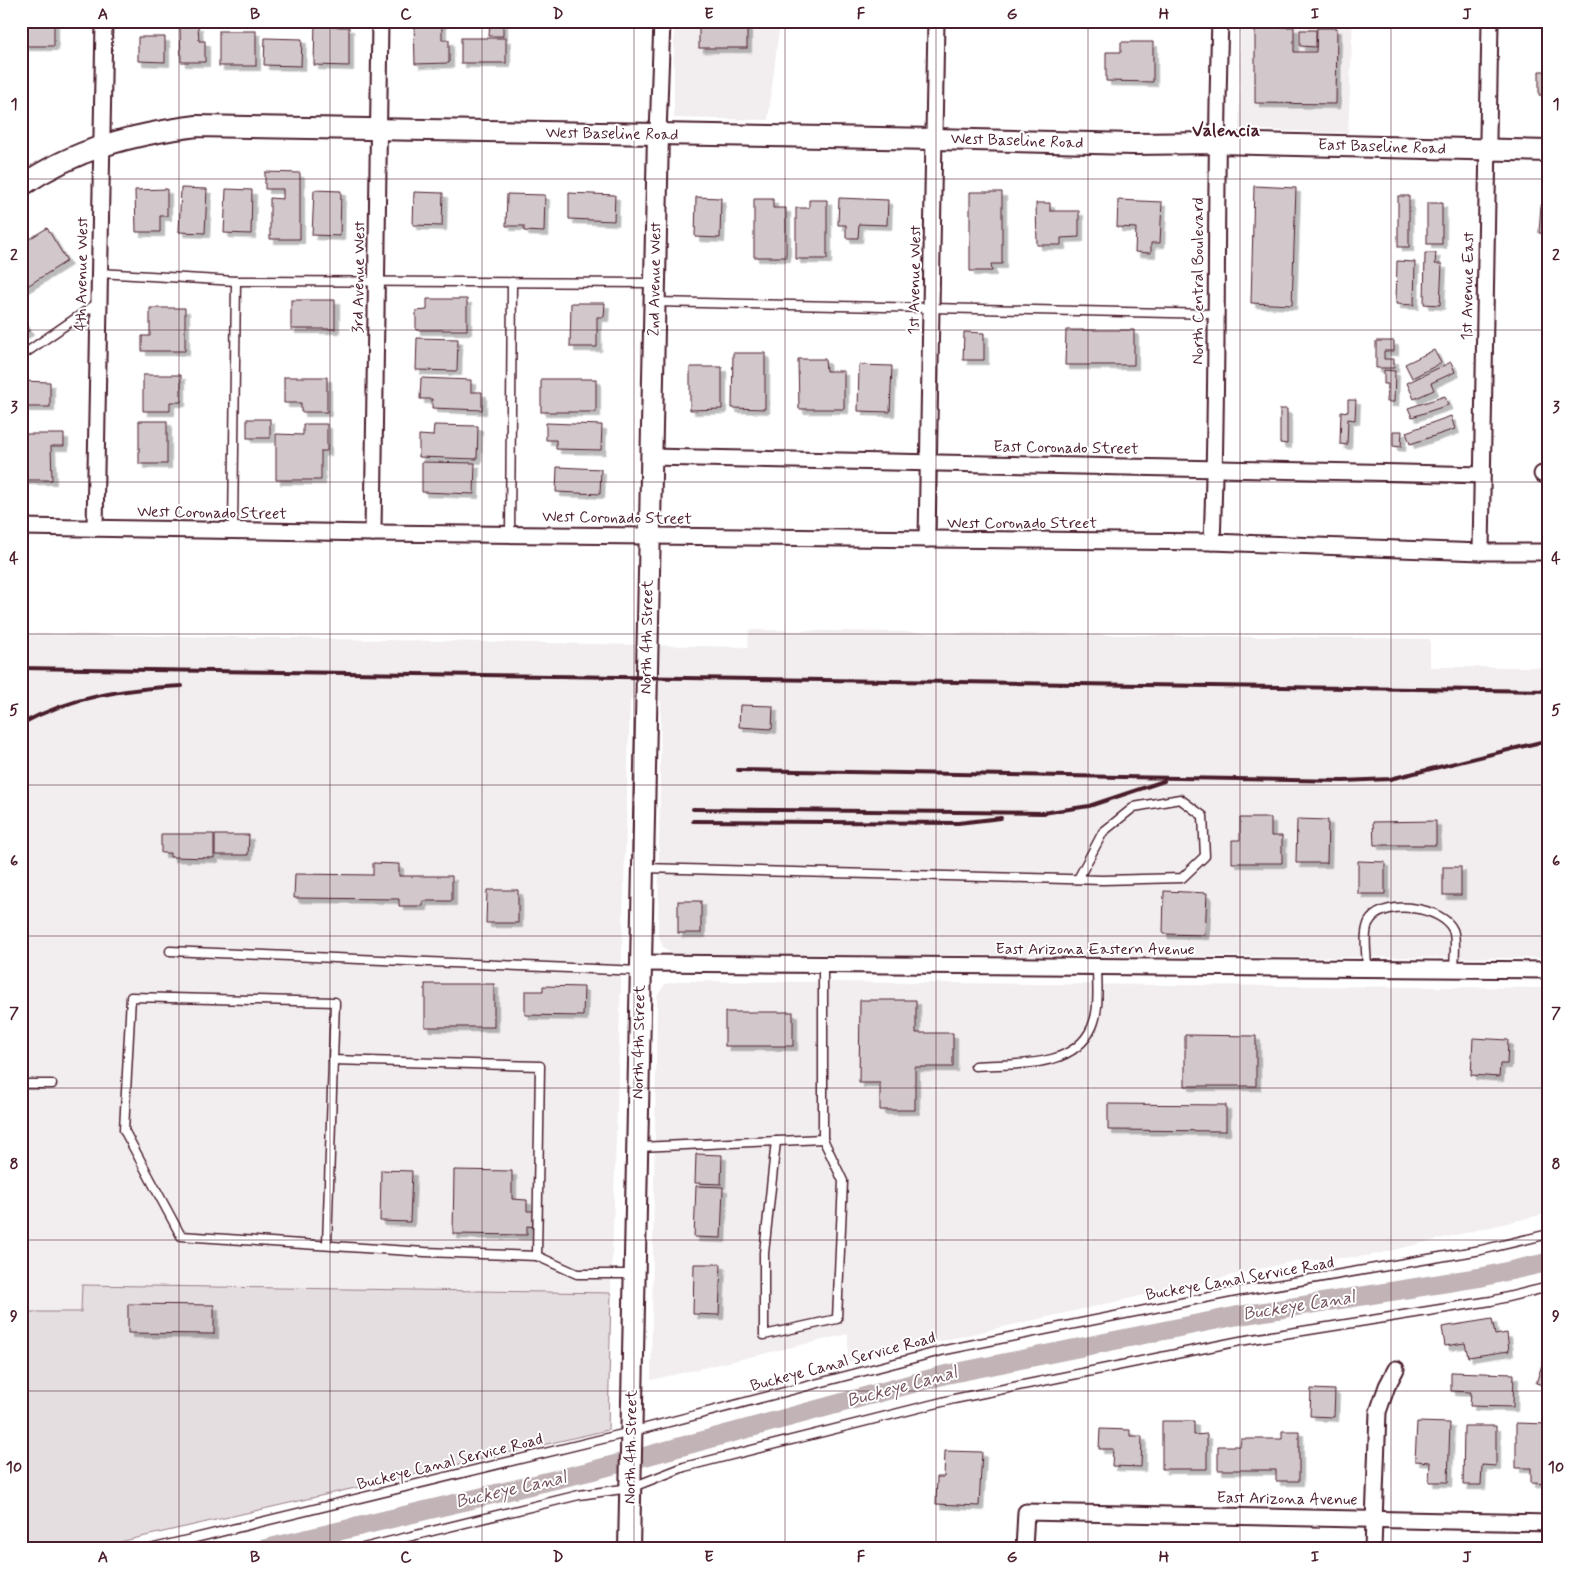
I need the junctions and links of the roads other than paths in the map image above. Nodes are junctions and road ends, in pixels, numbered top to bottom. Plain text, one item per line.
1 (104, 21) edge
2 (380, 21) edge
3 (662, 21) edge
4 (936, 21) edge
5 (1220, 21) edge
6 (1490, 21) edge
7 (378, 130) junction
8 (658, 134) junction
9 (934, 139) junction
10 (1216, 143) junction
11 (103, 144) junction
12 (1487, 150) junction
13 (1549, 151) edge
14 (21, 186) edge
15 (99, 274) junction
16 (236, 281) junction
17 (376, 282) junction
18 (512, 282) junction
19 (654, 292) junction
20 (99, 302) junction
21 (932, 307) junction
22 (1215, 314) junction
23 (21, 356) edge
24 (650, 457) junction
25 (929, 464) junction
26 (1215, 467) junction
27 (1482, 475) junction
28 (21, 527) edge
29 (95, 528) junction
30 (233, 531) junction
31 (373, 533) junction
32 (510, 534) junction
33 (650, 536) junction
34 (927, 539) junction
35 (1212, 542) junction
36 (1481, 552) junction
37 (1549, 552) edge
38 (642, 868) junction
39 (1078, 879) junction
40 (170, 951) dead end
41 (823, 964) junction
42 (1097, 966) junction
43 (640, 967) junction
44 (1366, 968) junction
45 (1454, 969) junction
46 (1549, 970) edge
47 (333, 1060) junction
48 (975, 1066) dead end
49 (21, 1084) edge
50 (52, 1084) dead end
51 (823, 1139) junction
52 (776, 1141) junction
53 (637, 1147) junction
54 (1549, 1234) edge
55 (327, 1245) junction
56 (537, 1256) junction
57 (634, 1274) junction
58 (1549, 1287) edge
59 (1396, 1369) dead end
60 (631, 1438) junction
61 (630, 1484) junction
62 (1374, 1519) junction
63 (1549, 1522) edge
64 (150, 1549) edge
65 (359, 1549) edge
66 (629, 1549) edge
67 (1024, 1549) edge
68 (1373, 1549) edge

1 - 11 street, 4th Avenue West
2 - 7 street, 3rd Avenue West
3 - 8 street, 2nd Avenue West
4 - 9 street, 1st Avenue West
5 - 10 street, North Central Boulevard
6 - 12 street, 1st Avenue East
7 - 8 main road, West Baseline Road
7 - 11 main road, West Baseline Road
7 - 17 street, 3rd Avenue West
8 - 9 main road, West Baseline Road
8 - 19 main road, 2nd Avenue West
9 - 10 main road, West Baseline Road
9 - 21 street, 1st Avenue West
10 - 12 main road, East Baseline Road
10 - 22 street, North Central Boulevard
11 - 14 main road, West Baseline Road
11 - 15 street, 4th Avenue West
12 - 13 main road, East Baseline Road
12 - 27 street, 1st Avenue East
15 - 16 lane
15 - 20 street, 4th Avenue West
16 - 17 lane
16 - 30 lane
17 - 18 lane
17 - 31 street, 3rd Avenue West
18 - 19 lane
18 - 32 lane
19 - 21 lane
19 - 24 main road, 2nd Avenue West
20 - 23 lane
20 - 29 street, 4th Avenue West
21 - 22 lane
21 - 25 street, 1st Avenue West
22 - 26 street, North Central Boulevard
24 - 25 street, East Coronado Street
24 - 33 main road, 2nd Avenue West
25 - 26 street, East Coronado Street
25 - 34 street, 1st Avenue West
26 - 27 street, East Coronado Street
26 - 35 street, North Central Boulevard
27 - 36 street, 1st Avenue East
28 - 29 street, West Coronado Street
29 - 30 street, West Coronado Street
30 - 31 street, West Coronado Street
31 - 32 street, West Coronado Street
32 - 33 street, West Coronado Street
33 - 34 street, West Coronado Street
33 - 38 main road, North 4th Street
34 - 35 street, West Coronado Street
35 - 36 street
36 - 37 street
38 - 39 lane
38 - 43 main road, North 4th Street
39 - 39 lane
40 - 43 lane
41 - 42 street, East Arizona Eastern Avenue
41 - 43 street, East Arizona Eastern Avenue
41 - 51 lane
42 - 44 street, East Arizona Eastern Avenue
42 - 48 lane
43 - 53 main road, North 4th Street
44 - 45 street, East Arizona Eastern Avenue
44 - 45 lane
45 - 46 street, East Arizona Eastern Avenue
47 - 55 lane
47 - 55 lane
47 - 56 lane
49 - 50 lane
51 - 52 lane
51 - 52 lane
52 - 53 lane
53 - 57 main road, North 4th Street
54 - 60 lane, Buckeye Canal Service Road
55 - 56 lane
56 - 57 lane
57 - 60 main road, North 4th Street
58 - 61 lane
59 - 62 street
60 - 61 main road, North 4th Street
60 - 64 lane, Buckeye Canal Service Road
61 - 65 lane
61 - 66 main road, North 4th Street
62 - 63 street, East Arizona Avenue
62 - 67 street, East Arizona Avenue
62 - 68 street

